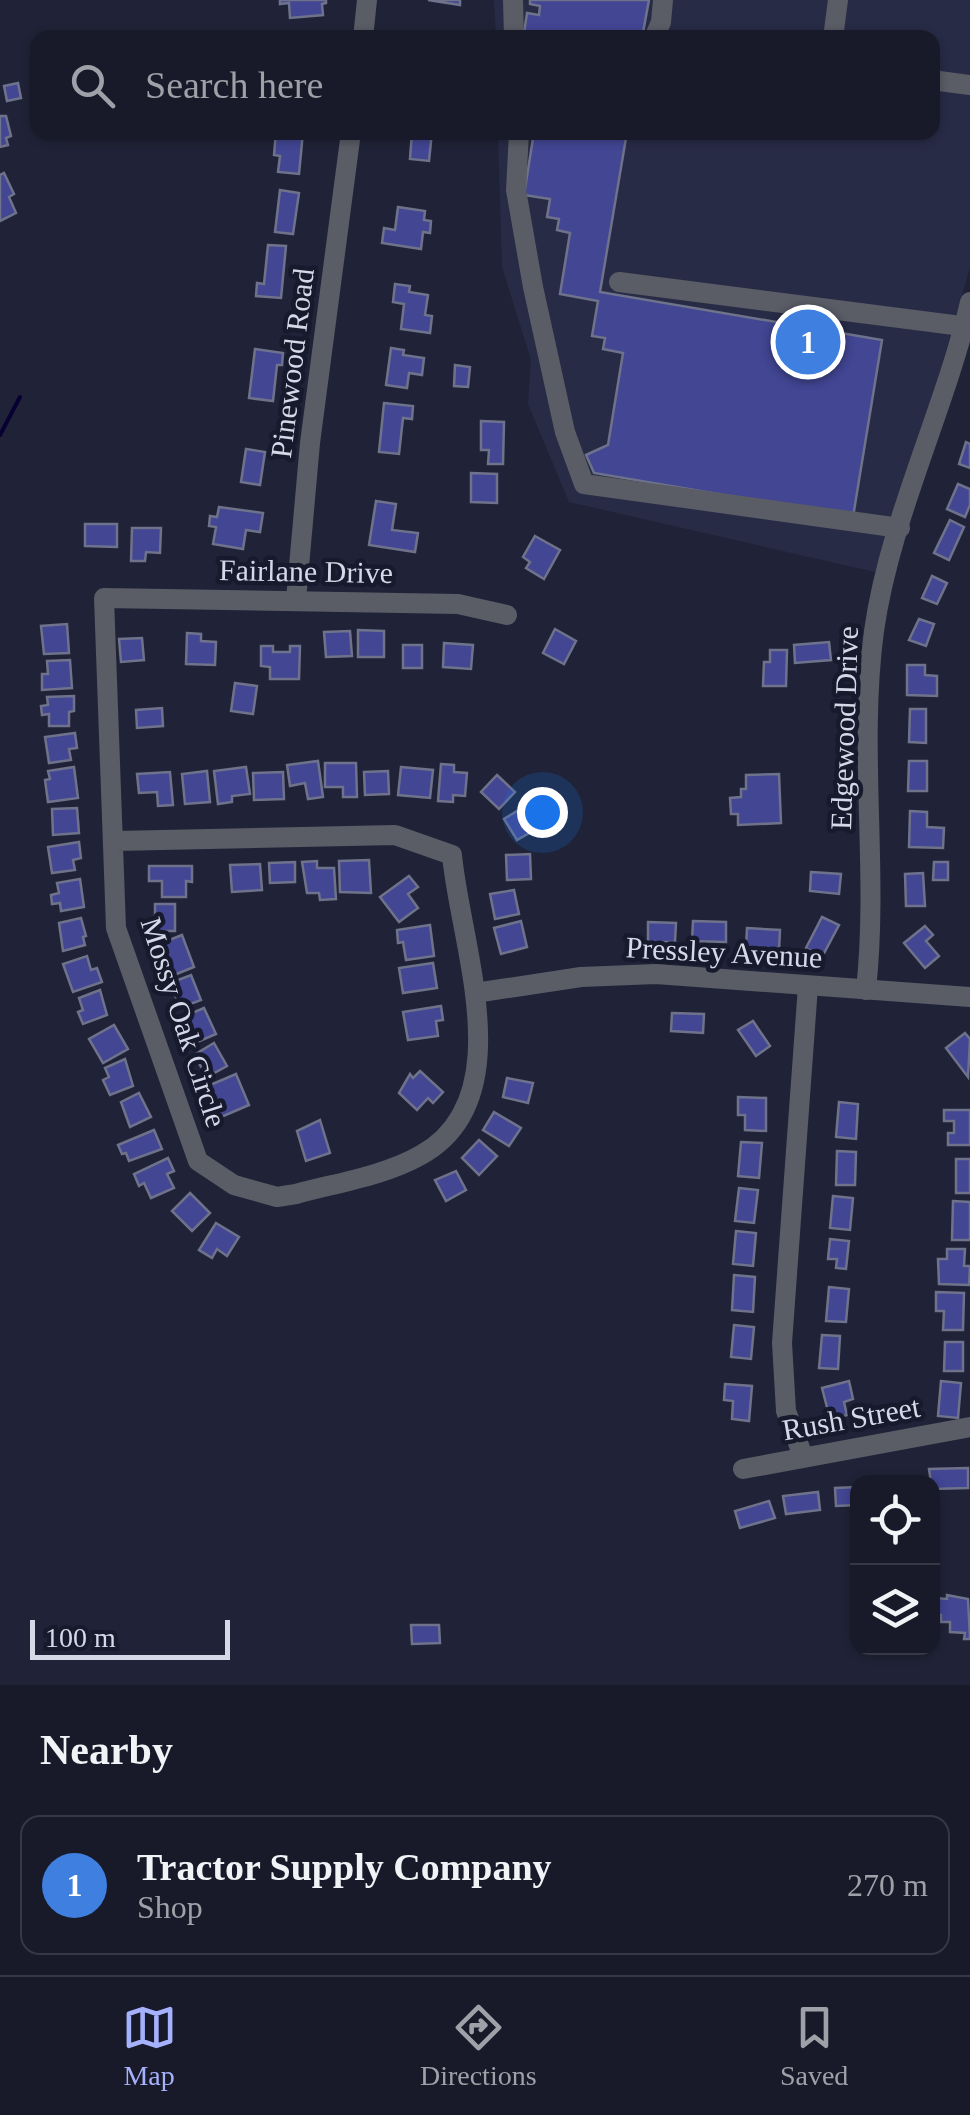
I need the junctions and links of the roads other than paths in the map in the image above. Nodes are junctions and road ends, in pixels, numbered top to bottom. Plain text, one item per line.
1 (367, 0) edge
2 (514, 0) edge
3 (663, 0) edge
4 (838, 0) edge
5 (365, 30) edge
6 (514, 30) edge
7 (658, 30) edge
8 (834, 30) edge
9 (940, 81) edge
10 (970, 85) edge
11 (350, 140) edge
12 (519, 140) edge
13 (618, 282) dead end
14 (970, 302) edge
15 (967, 327) edge
16 (900, 528) junction
17 (104, 598) joint
18 (296, 600) junction
19 (507, 615) dead end
20 (115, 841) junction
21 (808, 986) junction
22 (866, 990) junction
23 (475, 992) junction
24 (970, 998) edge
25 (970, 1427) edge
26 (803, 1456) junction
27 (744, 1469) dead end

1 - 5 street
2 - 6 street
3 - 7 street
4 - 8 street
9 - 10 street
11 - 18 street, Pinewood Road
12 - 16 street
13 - 15 street
14 - 15 street, Edgewood Drive
15 - 16 street, Edgewood Drive
16 - 22 street, Edgewood Drive
17 - 18 street, Fairlane Drive
17 - 20 street, Mossy Oak Circle
18 - 19 street, Fairlane Drive
20 - 23 street, Mossy Oak Circle
20 - 23 street, Mossy Oak Circle
21 - 22 street, Pressley Avenue
21 - 23 street, Pressley Avenue
21 - 26 street
22 - 24 street, Pressley Avenue
25 - 26 street, Rush Street
26 - 27 street, Rush Street

